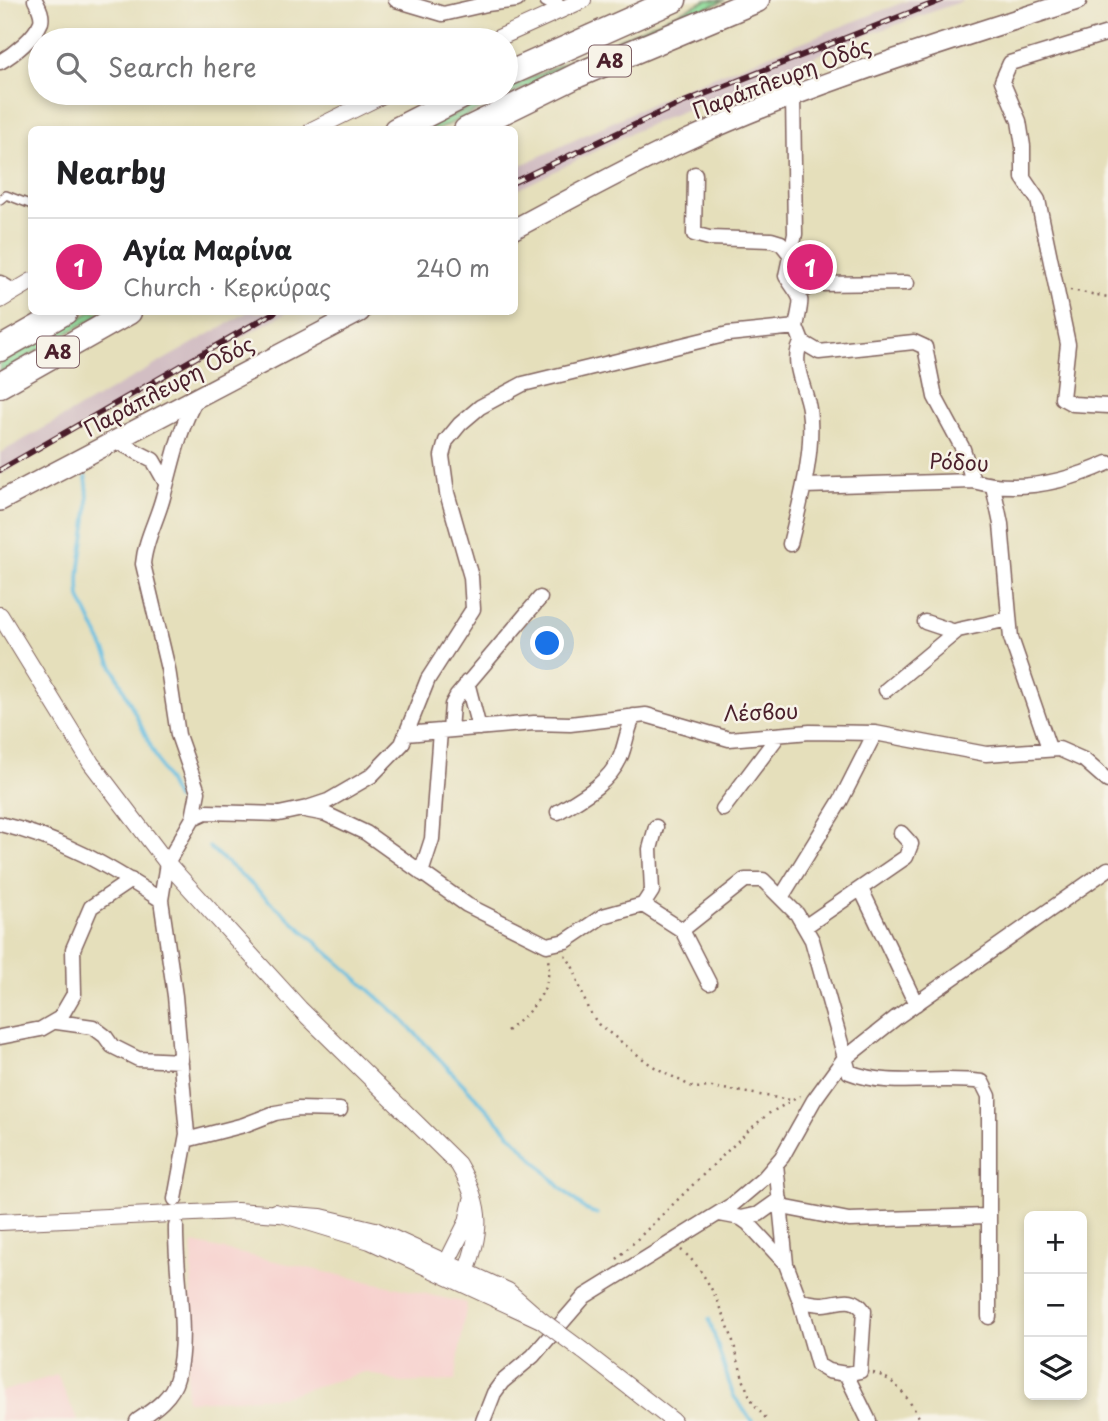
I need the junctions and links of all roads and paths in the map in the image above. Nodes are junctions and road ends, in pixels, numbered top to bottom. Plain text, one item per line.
1 (35, 0) edge
2 (396, 0) edge
3 (517, 0) edge
4 (547, 0) edge
5 (583, 0) edge
6 (674, 0) edge
7 (757, 0) edge
8 (1077, 0) edge
9 (485, 2) edge
10 (564, 8) junction
11 (36, 28) edge
12 (518, 29) edge
13 (1108, 33) edge
14 (28, 37) edge
15 (0, 61) edge
16 (518, 70) edge
17 (793, 96) junction
18 (518, 104) edge
19 (363, 105) edge
20 (445, 105) edge
21 (517, 105) edge
22 (320, 126) edge
23 (404, 126) edge
24 (474, 126) edge
25 (695, 174) dead end
26 (0, 200) edge
27 (28, 203) edge
28 (518, 227) edge
29 (789, 253) junction
30 (28, 282) edge
31 (907, 283) dead end
32 (1054, 284) junction
33 (4, 291) edge
34 (799, 292) junction
35 (1108, 296) edge
36 (60, 315) edge
37 (124, 315) edge
38 (354, 315) edge
39 (796, 327) junction
40 (802, 342) junction
41 (0, 349) edge
42 (0, 386) edge
43 (196, 399) junction
44 (1108, 405) edge
45 (116, 441) junction
46 (1108, 463) edge
47 (973, 481) junction
48 (166, 484) junction
49 (804, 486) junction
50 (993, 486) junction
51 (0, 502) edge
52 (790, 544) dead end
53 (540, 598) dead end
54 (0, 615) edge
55 (1009, 619) junction
56 (925, 622) dead end
57 (955, 632) junction
58 (467, 682) junction
59 (886, 690) dead end
60 (634, 716) junction
61 (479, 728) junction
62 (445, 731) junction
63 (876, 733) junction
64 (406, 734) junction
65 (778, 736) junction
66 (1049, 748) junction
67 (1108, 781) edge
68 (723, 808) dead end
69 (302, 810) junction
70 (558, 811) dead end
71 (193, 818) junction
72 (0, 824) edge
73 (656, 827) dead end
74 (901, 833) dead end
75 (167, 863) junction
76 (1108, 869) edge
77 (421, 873) junction
78 (131, 880) junction
79 (861, 889) junction
80 (782, 896) junction
81 (161, 900) junction
82 (643, 905) junction
83 (806, 926) junction
84 (682, 930) junction
85 (547, 945) junction
86 (709, 983) dead end
87 (916, 1004) junction
88 (57, 1022) junction
89 (507, 1031) dead end
90 (0, 1037) edge
91 (843, 1060) junction
92 (181, 1061) junction
93 (822, 1088) junction
94 (790, 1100) junction
95 (341, 1110) dead end
96 (186, 1140) junction
97 (776, 1164) junction
98 (474, 1191) junction
99 (175, 1199) dead end
100 (781, 1203) junction
101 (720, 1214) junction
102 (989, 1216) junction
103 (741, 1218) junction
104 (0, 1222) edge
105 (176, 1226) dead end
106 (674, 1243) junction
107 (786, 1264) junction
108 (444, 1268) junction
109 (464, 1277) junction
110 (609, 1279) junction
111 (800, 1301) junction
112 (989, 1317) dead end
113 (853, 1373) junction
114 (919, 1417) dead end
115 (137, 1421) edge
116 (483, 1421) edge
117 (673, 1421) edge
118 (769, 1421) edge
119 (869, 1421) edge

1 - 11 street
2 - 9 street
3 - 9 street
4 - 10 street
5 - 10 street
6 - 16 highway, Α8
7 - 18 highway, Α8
8 - 17 main road, Παράπλευρη Οδός
10 - 12 street
13 - 32 street
14 - 15 street
17 - 28 main road, Παράπλευρη Οδός
17 - 29 street
19 - 22 street
20 - 23 highway
21 - 24 highway, Α8
25 - 29 street
26 - 27 lane
29 - 34 street
30 - 33 street
31 - 34 street
32 - 35 path
32 - 44 street
34 - 39 street
36 - 41 highway, Α8
37 - 42 highway, Α8
38 - 43 main road, Παράπλευρη Οδός
39 - 40 street
39 - 64 street
40 - 47 street
40 - 49 street
43 - 45 main road, Παράπλευρη Οδός
43 - 48 street
45 - 48 street
45 - 51 main road, Παράπλευρη Οδός
46 - 50 street, Ρόδου
47 - 49 street, Ρόδου
47 - 50 street, Ρόδου
48 - 71 street
49 - 52 street
50 - 55 street
53 - 58 street
54 - 75 street
55 - 57 street
55 - 66 street
56 - 57 street
57 - 59 street
58 - 61 street
58 - 62 street
60 - 61 street, Λέσβου
60 - 65 street, Λέσβου
60 - 70 street
61 - 62 street, Λέσβου
62 - 64 street, Λέσβου
62 - 77 street
63 - 65 street, Λέσβου
63 - 66 street, Λέσβου
63 - 80 street
64 - 69 street
65 - 68 street
66 - 67 street, Λέσβου
69 - 71 street
69 - 77 street
71 - 75 street
72 - 78 street
73 - 82 street
74 - 79 street
75 - 81 street
75 - 98 street
76 - 87 street
77 - 85 street
78 - 81 street
78 - 88 street
79 - 83 street
79 - 87 street
80 - 83 street
80 - 84 street
81 - 92 street
82 - 84 street
82 - 85 street
83 - 91 street
84 - 86 street
85 - 89 path
85 - 94 path
87 - 91 street
88 - 90 street
88 - 92 street
91 - 93 street
91 - 102 street
92 - 96 street
93 - 94 path
93 - 97 street
94 - 110 path
95 - 96 street
96 - 99 street
97 - 100 street
97 - 101 street
98 - 108 street
98 - 109 street
100 - 102 street
100 - 103 street
100 - 107 street
101 - 103 street
101 - 106 street
102 - 112 street
103 - 107 street
104 - 108 street
105 - 115 street
106 - 110 street
106 - 118 path
107 - 111 street
108 - 109 street
109 - 117 street, bridge
110 - 116 street
111 - 113 street
111 - 113 street
113 - 114 path
113 - 119 street

